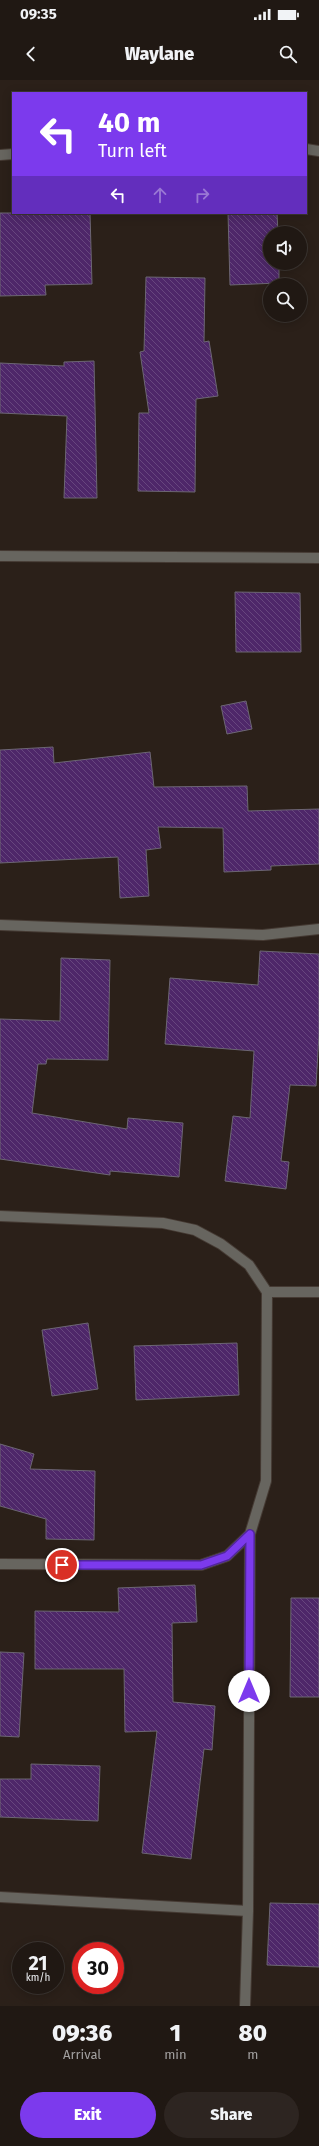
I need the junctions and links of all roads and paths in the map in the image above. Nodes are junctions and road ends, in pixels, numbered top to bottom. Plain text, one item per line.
1 (307, 149) edge
2 (319, 151) edge
3 (12, 154) edge
4 (0, 155) edge
5 (0, 556) edge
6 (319, 558) edge
7 (0, 925) edge
8 (319, 929) edge
9 (0, 1216) edge
10 (267, 1292) junction
11 (319, 1292) edge
12 (250, 1534) junction
13 (0, 1564) edge
14 (0, 1897) edge
15 (248, 1911) junction
16 (245, 2006) edge

1 - 2 street
3 - 4 street
5 - 6 street
7 - 8 street
9 - 10 street
10 - 11 street
10 - 12 street
12 - 13 street
12 - 15 street
14 - 15 street
15 - 16 street

